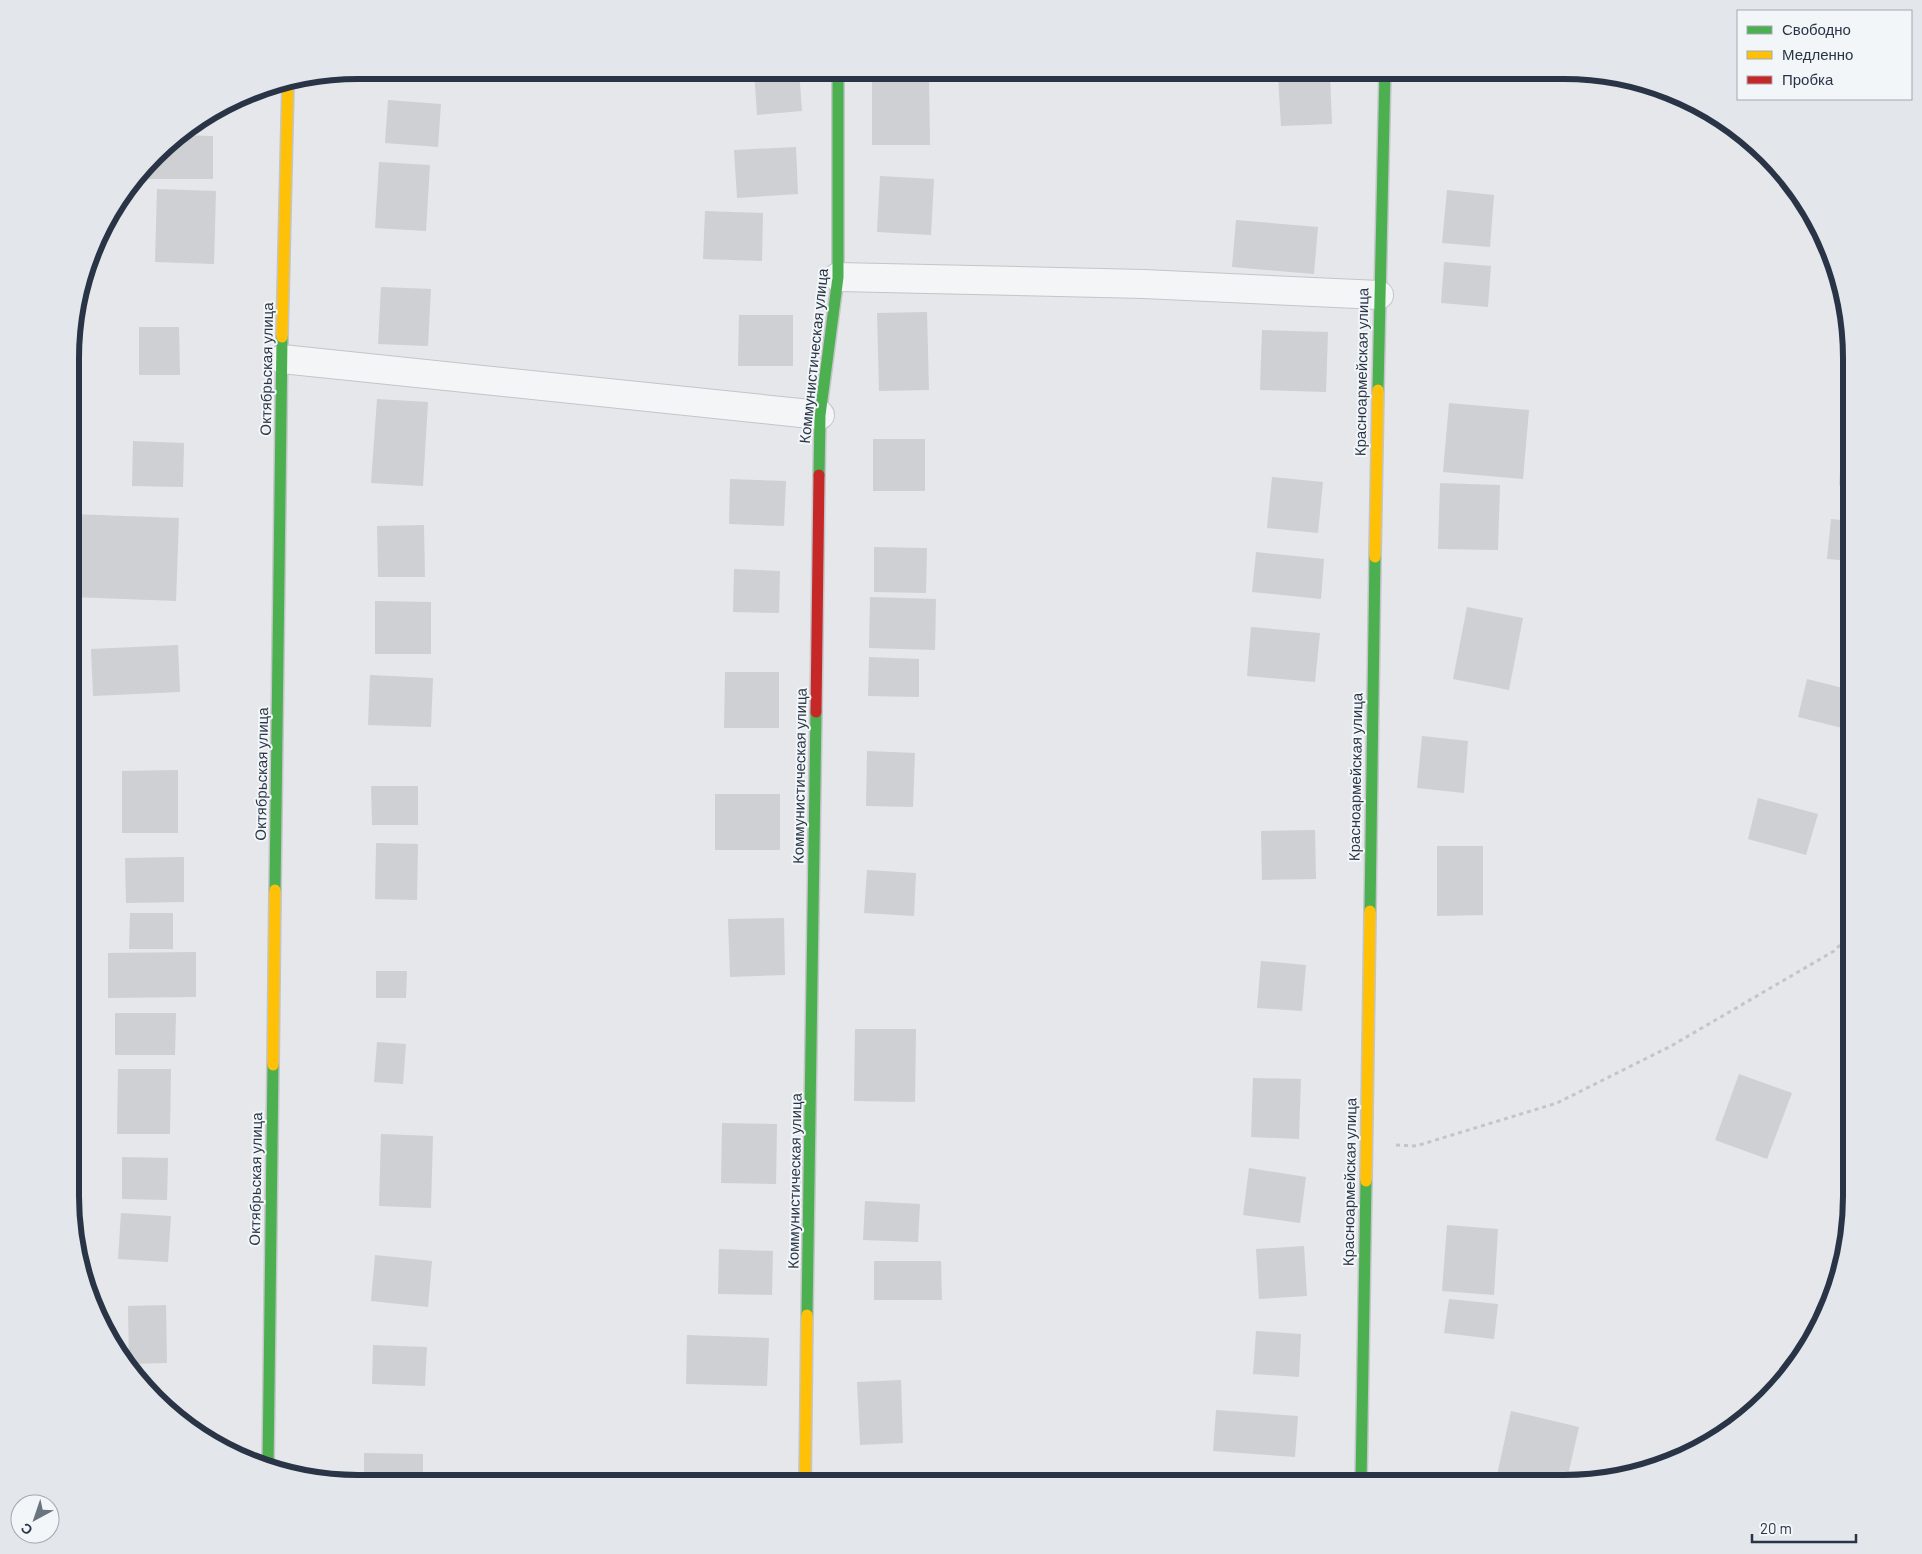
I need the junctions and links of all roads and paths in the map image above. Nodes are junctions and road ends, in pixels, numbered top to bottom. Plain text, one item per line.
1 (838, 79) edge
2 (1385, 79) edge
3 (288, 88) edge
4 (838, 278) junction
5 (1378, 295) junction
6 (282, 359) junction
7 (820, 415) junction
8 (1843, 942) edge
9 (1366, 1144) junction
10 (268, 1460) edge
11 (806, 1475) edge
12 (1361, 1475) edge

1 - 4 street, Коммунистическая улица
2 - 5 street, Красноармейская улица
3 - 6 street, Октябрьская улица
4 - 5 street
4 - 7 street, Коммунистическая улица
5 - 9 street, Красноармейская улица
6 - 7 street
6 - 10 street, Октябрьская улица
7 - 11 street, Коммунистическая улица
8 - 9 path
9 - 12 street, Красноармейская улица

